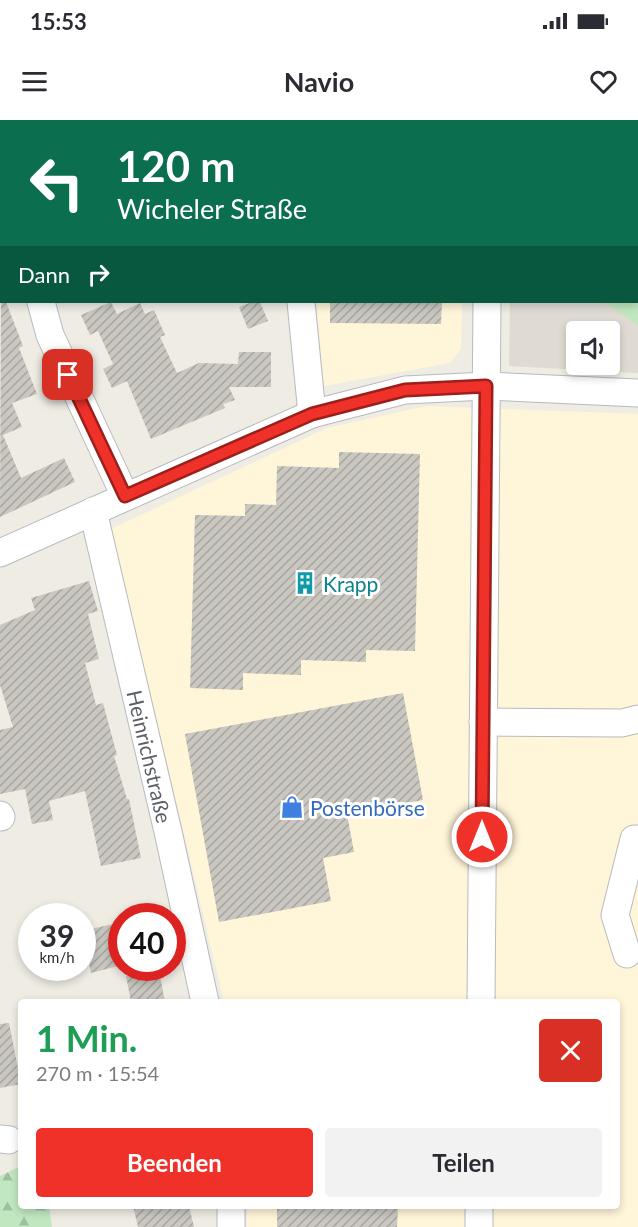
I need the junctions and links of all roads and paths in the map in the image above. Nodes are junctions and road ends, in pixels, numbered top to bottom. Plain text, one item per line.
1 (41, 303) edge
2 (301, 303) edge
3 (487, 303) edge
4 (486, 386) junction
5 (638, 393) edge
6 (312, 414) junction
7 (125, 496) junction
8 (93, 511) junction
9 (0, 553) edge
10 (638, 719) edge
11 (483, 722) junction
12 (638, 839) edge
13 (627, 954) dead end
14 (204, 999) edge
15 (481, 999) edge
16 (231, 1209) edge
17 (479, 1209) edge
18 (231, 1227) edge
19 (479, 1227) edge

1 - 7 street
2 - 6 street
3 - 4 street
4 - 5 street
4 - 6 street
4 - 11 street
6 - 7 street
7 - 8 street
8 - 9 street
8 - 14 street, Heinrichstraße
10 - 11 street
11 - 15 street
12 - 13 street
16 - 18 street
17 - 19 street

